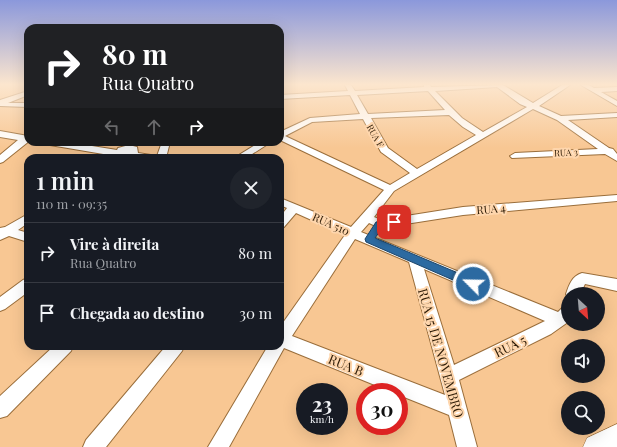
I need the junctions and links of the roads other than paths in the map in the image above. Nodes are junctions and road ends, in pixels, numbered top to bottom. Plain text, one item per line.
1 (359, 106) edge
2 (445, 106) edge
3 (532, 107) joint
4 (451, 112) junction
5 (617, 115) edge
6 (364, 116) junction
7 (560, 118) junction
8 (0, 134) edge
9 (284, 134) edge
10 (482, 135) junction
11 (24, 138) edge
12 (284, 138) edge
13 (24, 141) edge
14 (80, 146) edge
15 (260, 146) edge
16 (617, 150) edge
17 (607, 151) junction
18 (126, 152) edge
19 (247, 154) edge
20 (515, 156) dead end
21 (617, 158) edge
22 (0, 160) edge
23 (417, 174) junction
24 (390, 189) junction
25 (617, 198) edge
26 (284, 203) edge
27 (294, 207) junction
28 (367, 218) junction
29 (284, 219) edge
30 (24, 220) edge
31 (380, 224) junction
32 (3, 232) edge
33 (352, 233) junction
34 (24, 237) edge
35 (369, 239) junction
36 (415, 260) junction
37 (617, 285) edge
38 (24, 287) edge
39 (576, 287) edge
40 (0, 305) edge
41 (561, 315) edge
42 (561, 318) edge
43 (284, 334) edge
44 (284, 342) edge
45 (61, 350) edge
46 (173, 350) edge
47 (275, 350) edge
48 (449, 376) junction
49 (0, 409) edge
50 (457, 409) junction
51 (617, 436) edge
52 (93, 447) edge
53 (218, 447) edge
54 (467, 447) edge
55 (596, 447) edge

1 - 6 street, RUA F
2 - 4 street
3 - 7 street
3 - 10 street
4 - 6 street
4 - 10 street
5 - 7 street
6 - 9 street
6 - 23 street, RUA F
7 - 17 street
8 - 11 street
10 - 23 street
12 - 24 street
13 - 22 street
14 - 18 street
15 - 19 street
16 - 17 street, RUA 3
17 - 20 street, RUA 3
17 - 21 street
23 - 24 street
24 - 28 street
25 - 31 street, RUA 4
26 - 27 street, RUA 510
27 - 29 street
27 - 33 street, RUA 510
28 - 31 street
28 - 33 street
30 - 32 street
31 - 35 street
32 - 34 street
33 - 35 street, RUA 510
33 - 43 street
35 - 36 street, RUA 510
36 - 41 street, RUA 510
36 - 48 street, RUA 15 DE NOVEMBRO
37 - 39 street
38 - 40 street
42 - 48 street, RUA 5
44 - 50 street, RUA B
45 - 49 street
46 - 52 street
47 - 53 street
48 - 50 street, RUA 15 DE NOVEMBRO
50 - 54 street, RUA 15 DE NOVEMBRO
51 - 55 main road

